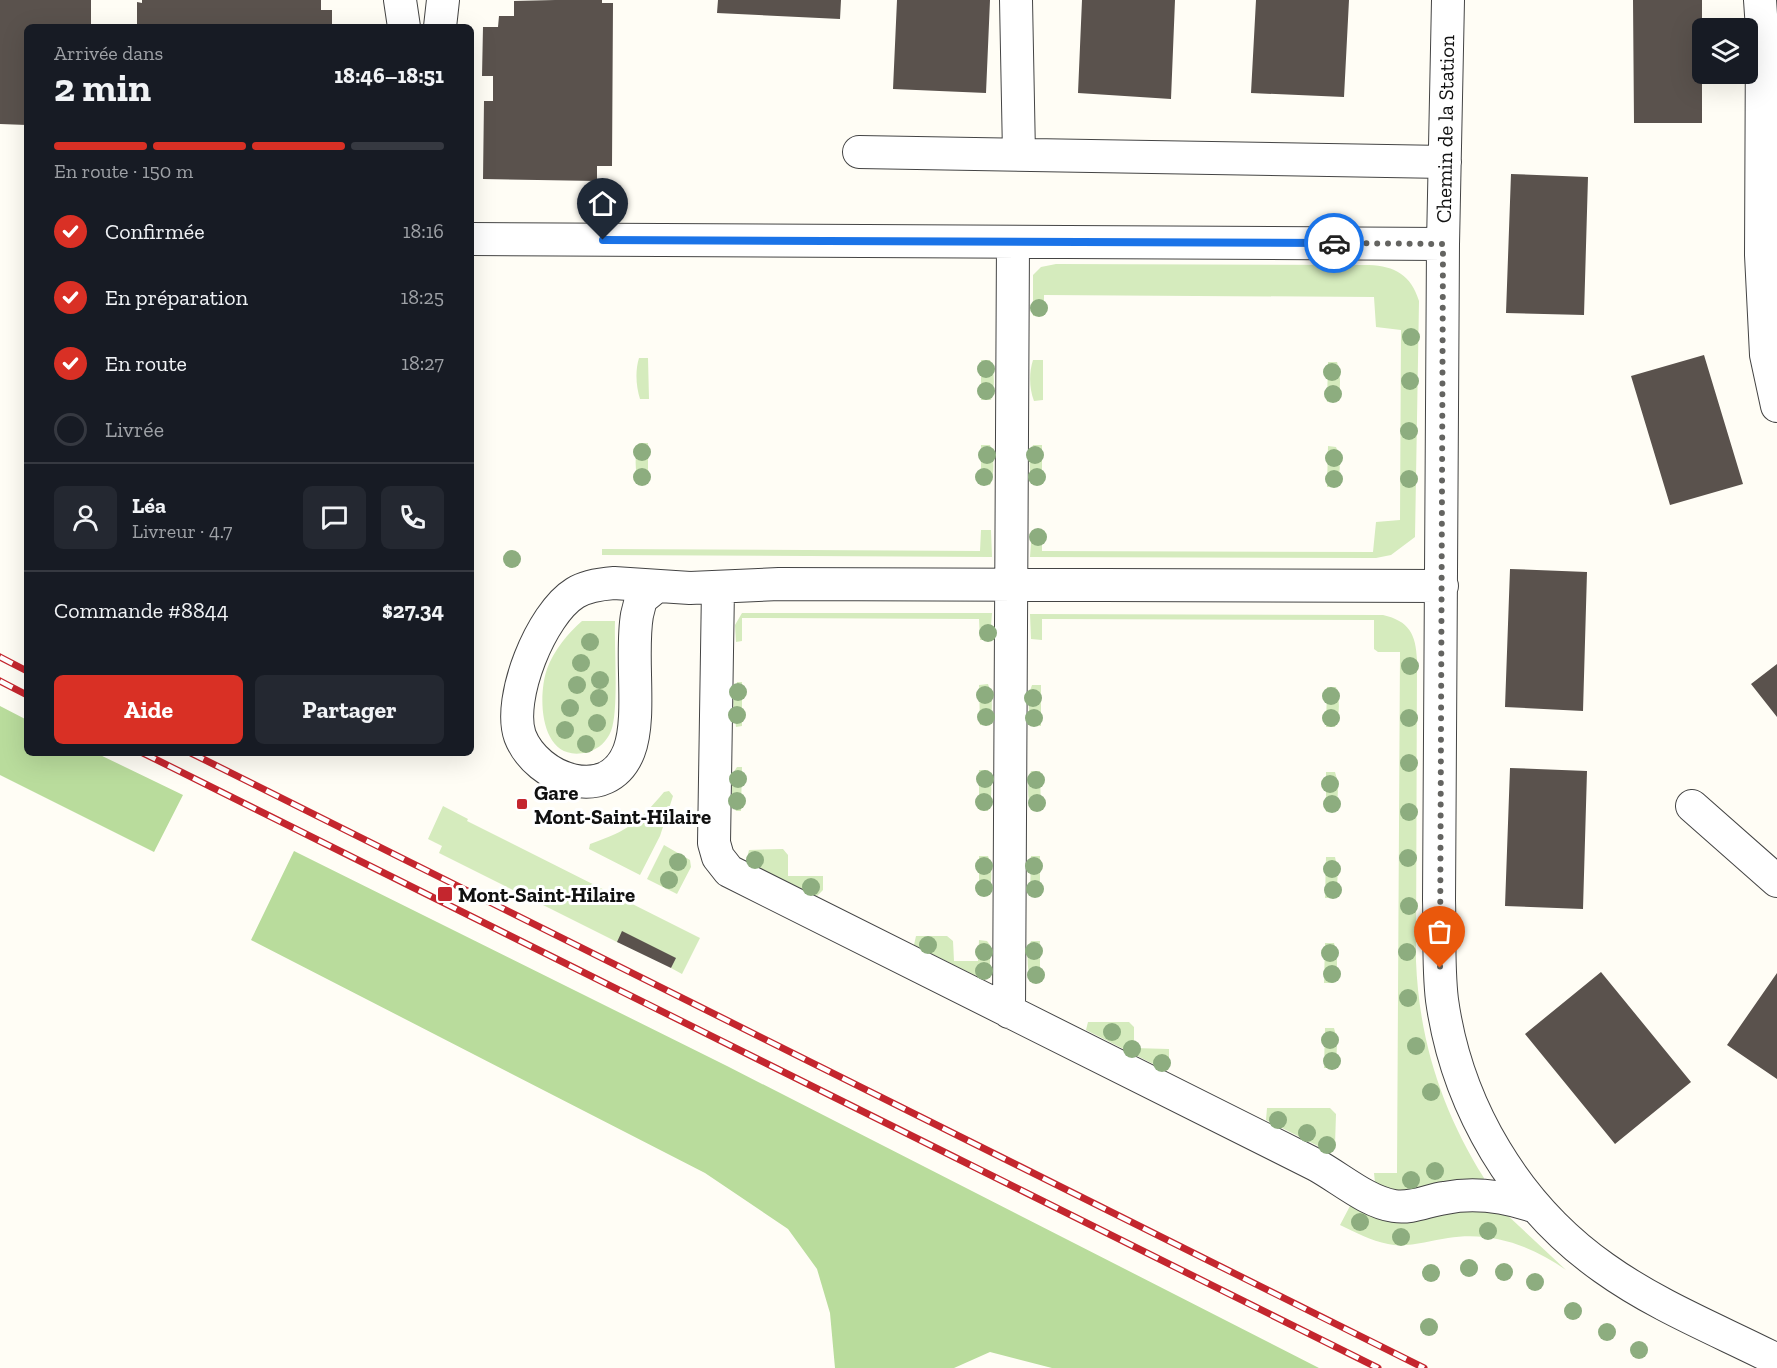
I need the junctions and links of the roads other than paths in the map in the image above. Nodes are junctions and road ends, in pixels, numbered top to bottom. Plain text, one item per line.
1 (400, 0) edge
2 (443, 0) edge
3 (1016, 0) edge
4 (1448, 0) edge
5 (1760, 0) edge
6 (404, 24) edge
7 (440, 24) edge
8 (859, 152) dead end
9 (1019, 154) junction
10 (1445, 162) junction
11 (474, 239) edge
12 (1013, 242) junction
13 (1443, 244) junction
14 (1777, 406) edge
15 (1012, 585) junction
16 (657, 586) junction
17 (1442, 586) junction
18 (718, 588) junction
19 (1692, 806) dead end
20 (1777, 881) edge
21 (1009, 1012) junction
22 (1536, 1208) junction
23 (1777, 1360) edge

1 - 6 street
2 - 7 street
3 - 9 street
4 - 10 street, Chemin de la Station
5 - 14 street
8 - 9 street
9 - 10 street
10 - 13 street, Chemin de la Station
11 - 12 street
12 - 13 street
12 - 15 street
13 - 17 street, Chemin de la Station
15 - 17 street
15 - 18 street
15 - 21 street
16 - 16 street
16 - 18 street
17 - 22 street, Chemin de la Station
18 - 21 street
19 - 20 street
21 - 22 street
22 - 23 street, Chemin de la Station

